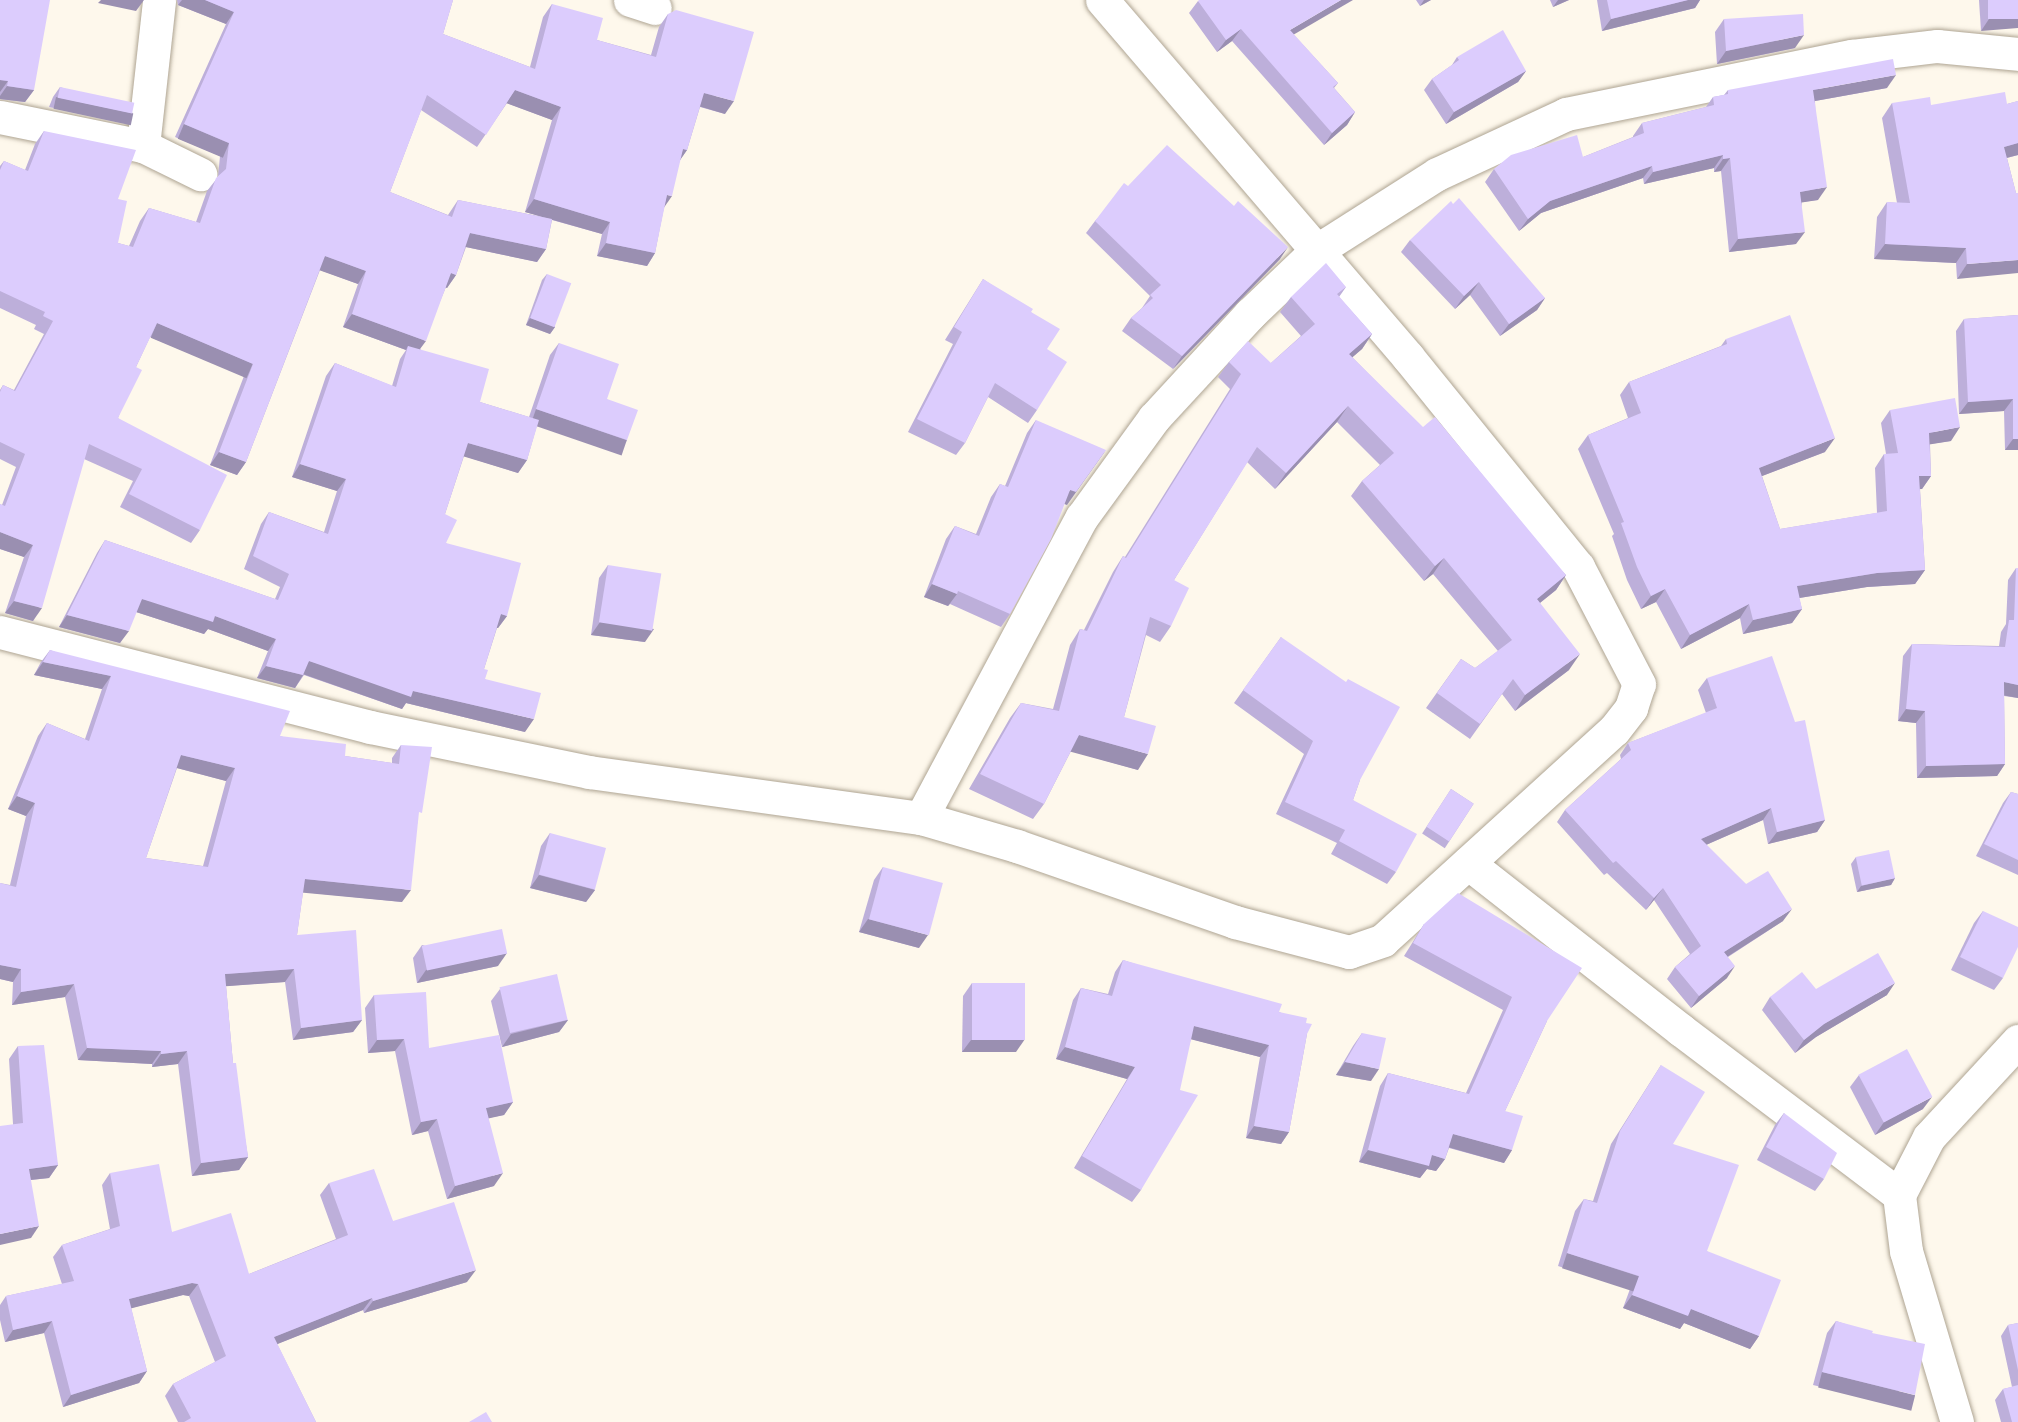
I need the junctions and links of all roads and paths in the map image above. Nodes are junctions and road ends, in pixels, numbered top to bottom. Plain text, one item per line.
1 (159, 0) edge
2 (1102, 0) edge
3 (2018, 54) edge
4 (0, 117) edge
5 (143, 146) junction
6 (200, 174) dead end
7 (1316, 251) junction
8 (0, 632) edge
9 (921, 818) junction
10 (1468, 863) junction
11 (2018, 1041) edge
12 (1899, 1195) junction
13 (1957, 1422) edge

1 - 5 street
2 - 7 street
3 - 7 street
4 - 5 street
5 - 6 street
7 - 9 street
7 - 10 street
8 - 9 street
9 - 10 street
10 - 12 street
11 - 12 street
12 - 13 street

